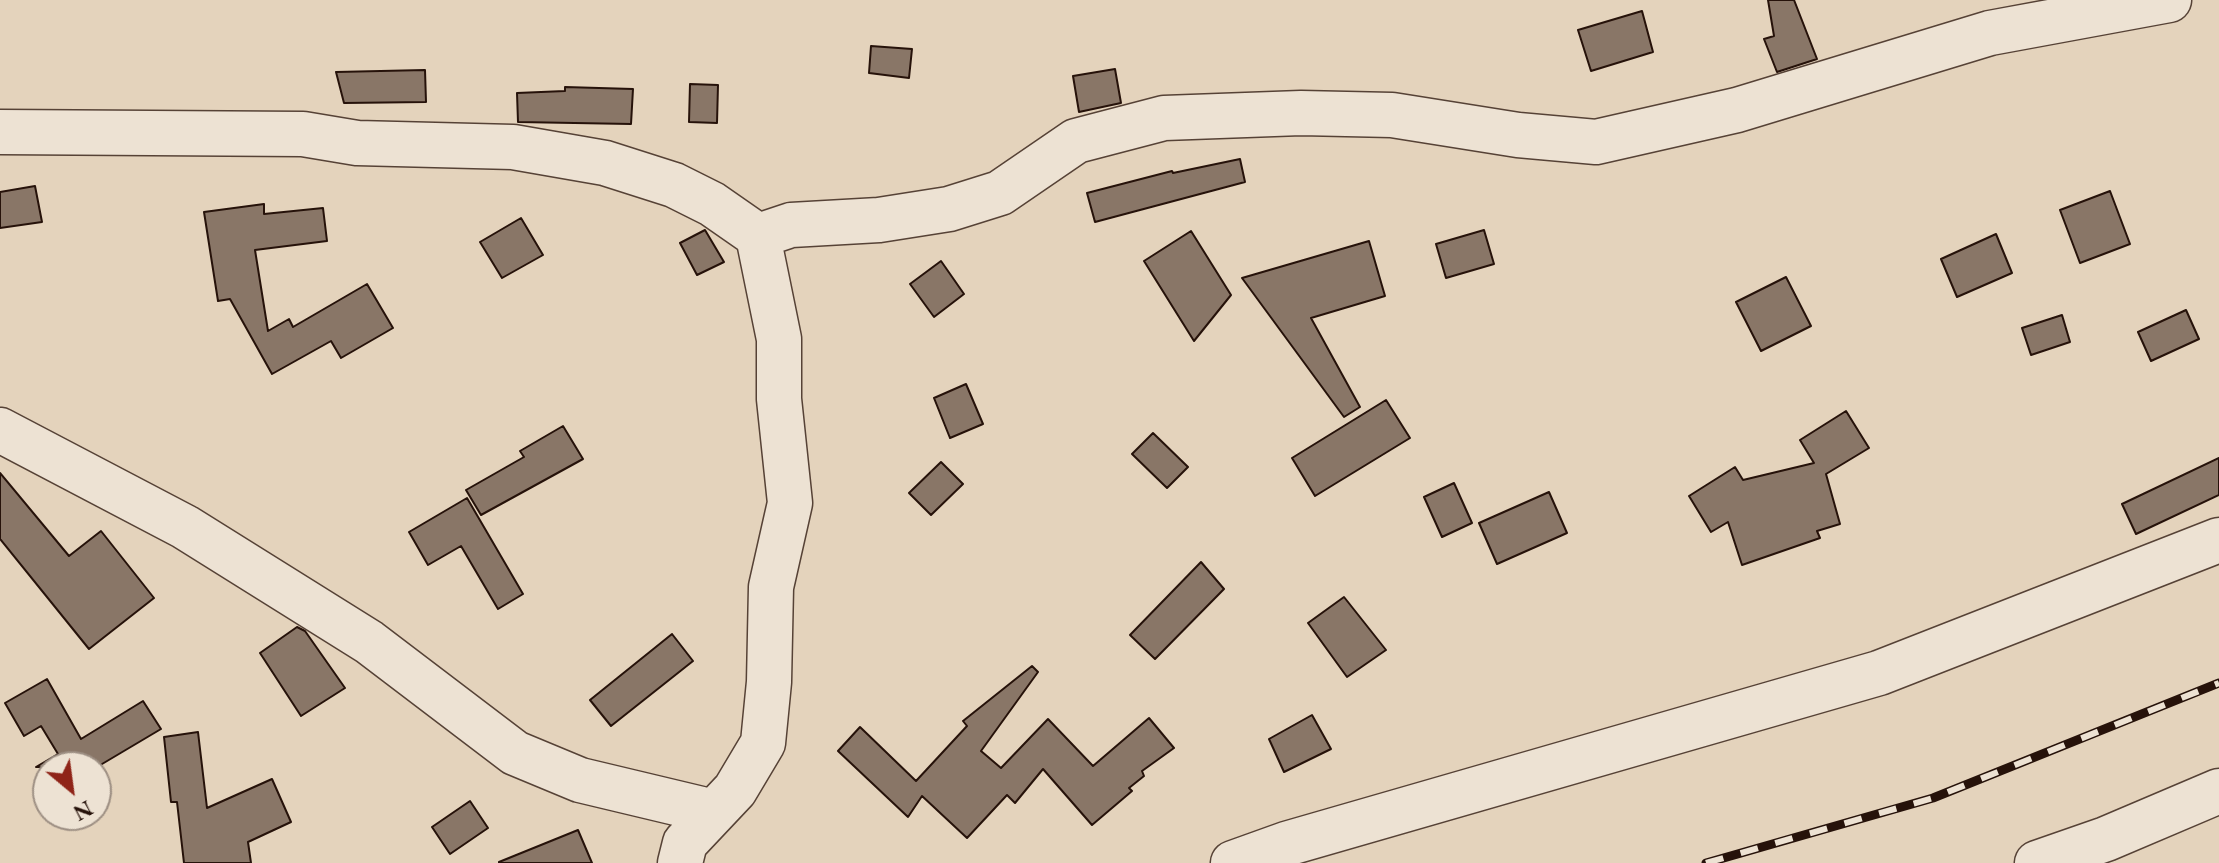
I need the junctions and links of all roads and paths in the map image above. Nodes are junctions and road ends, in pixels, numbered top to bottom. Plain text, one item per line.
1 (2169, 0) edge
2 (0, 132) edge
3 (758, 236) junction
4 (0, 430) edge
5 (2219, 540) edge
6 (2219, 791) edge
7 (714, 812) junction
8 (680, 863) edge
9 (1233, 863) edge
10 (2037, 863) edge

1 - 3 street
2 - 3 street
3 - 7 street
4 - 7 street
5 - 9 street
6 - 10 street
7 - 8 street

